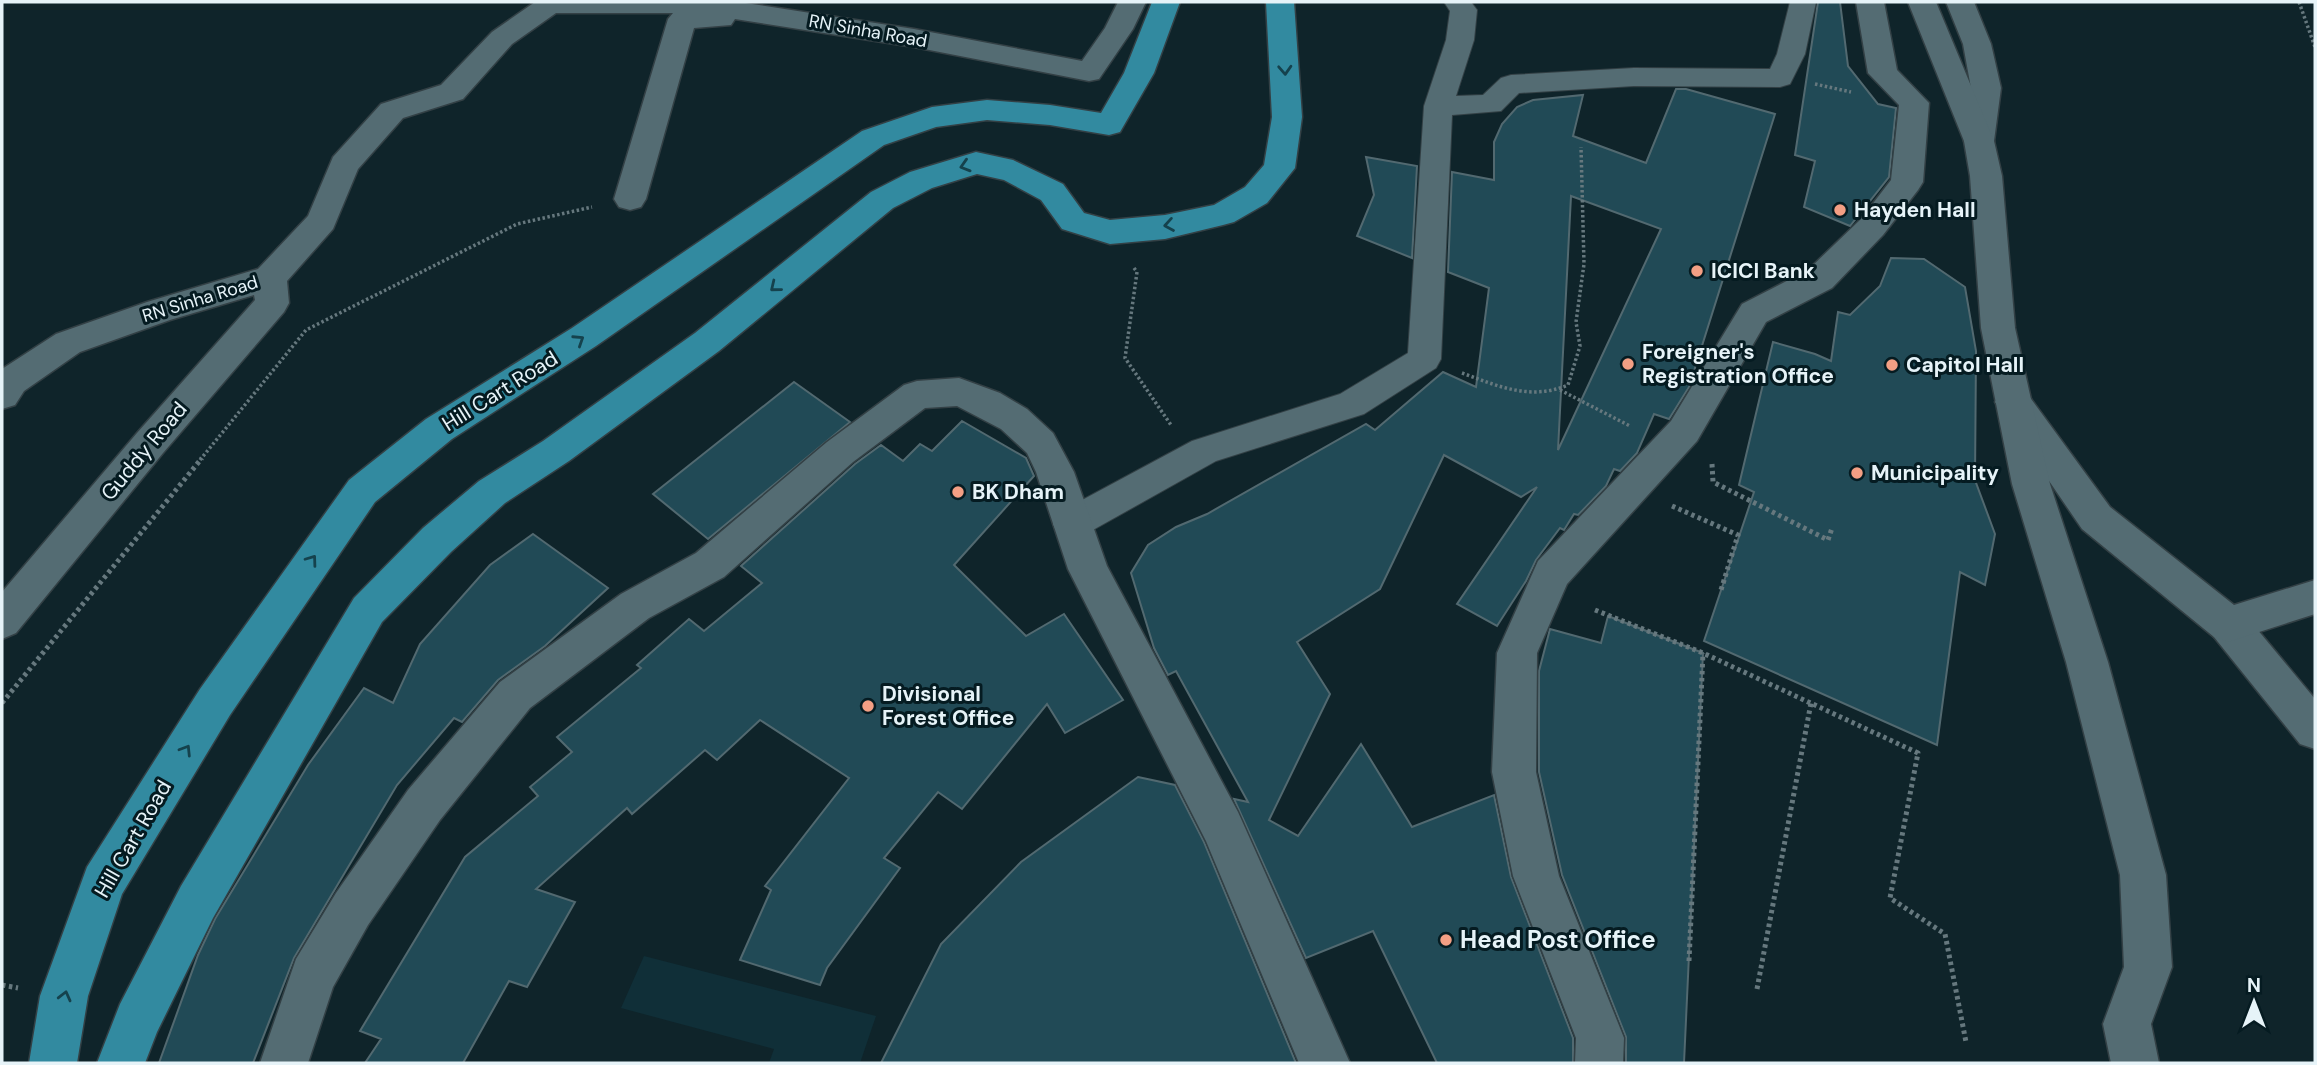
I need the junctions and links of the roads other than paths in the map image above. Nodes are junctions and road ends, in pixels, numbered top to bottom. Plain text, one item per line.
1 (1132, 2) edge
2 (1166, 2) edge
3 (1280, 2) edge
4 (1457, 2) edge
5 (1803, 2) edge
6 (1870, 2) edge
7 (1922, 2) edge
8 (1961, 2) edge
9 (790, 17) junction
10 (1438, 106) junction
11 (1979, 141) junction
12 (630, 199) road end
13 (270, 278) junction
14 (2, 395) edge
15 (2013, 402) junction
16 (1071, 524) junction
17 (2315, 597) edge
18 (2, 621) edge
19 (2228, 624) junction
20 (2315, 730) edge
21 (53, 1063) edge
22 (121, 1063) edge
23 (285, 1063) edge
24 (1326, 1063) edge
25 (1599, 1063) edge
26 (2135, 1063) edge

1 - 9 street, RN Sinha Road
21 -> 2 highway, Hill Cart Road
3 -> 22 highway
4 - 10 street
5 - 10 street
6 - 25 street
7 - 11 street
8 - 11 street
9 - 12 street
9 - 13 street, RN Sinha Road
10 - 16 street
11 - 15 street
13 - 14 street, RN Sinha Road
13 - 18 street, Guddy Road
15 - 19 street
15 - 26 street
16 - 23 street
16 - 24 street
17 - 19 street
19 - 20 street

